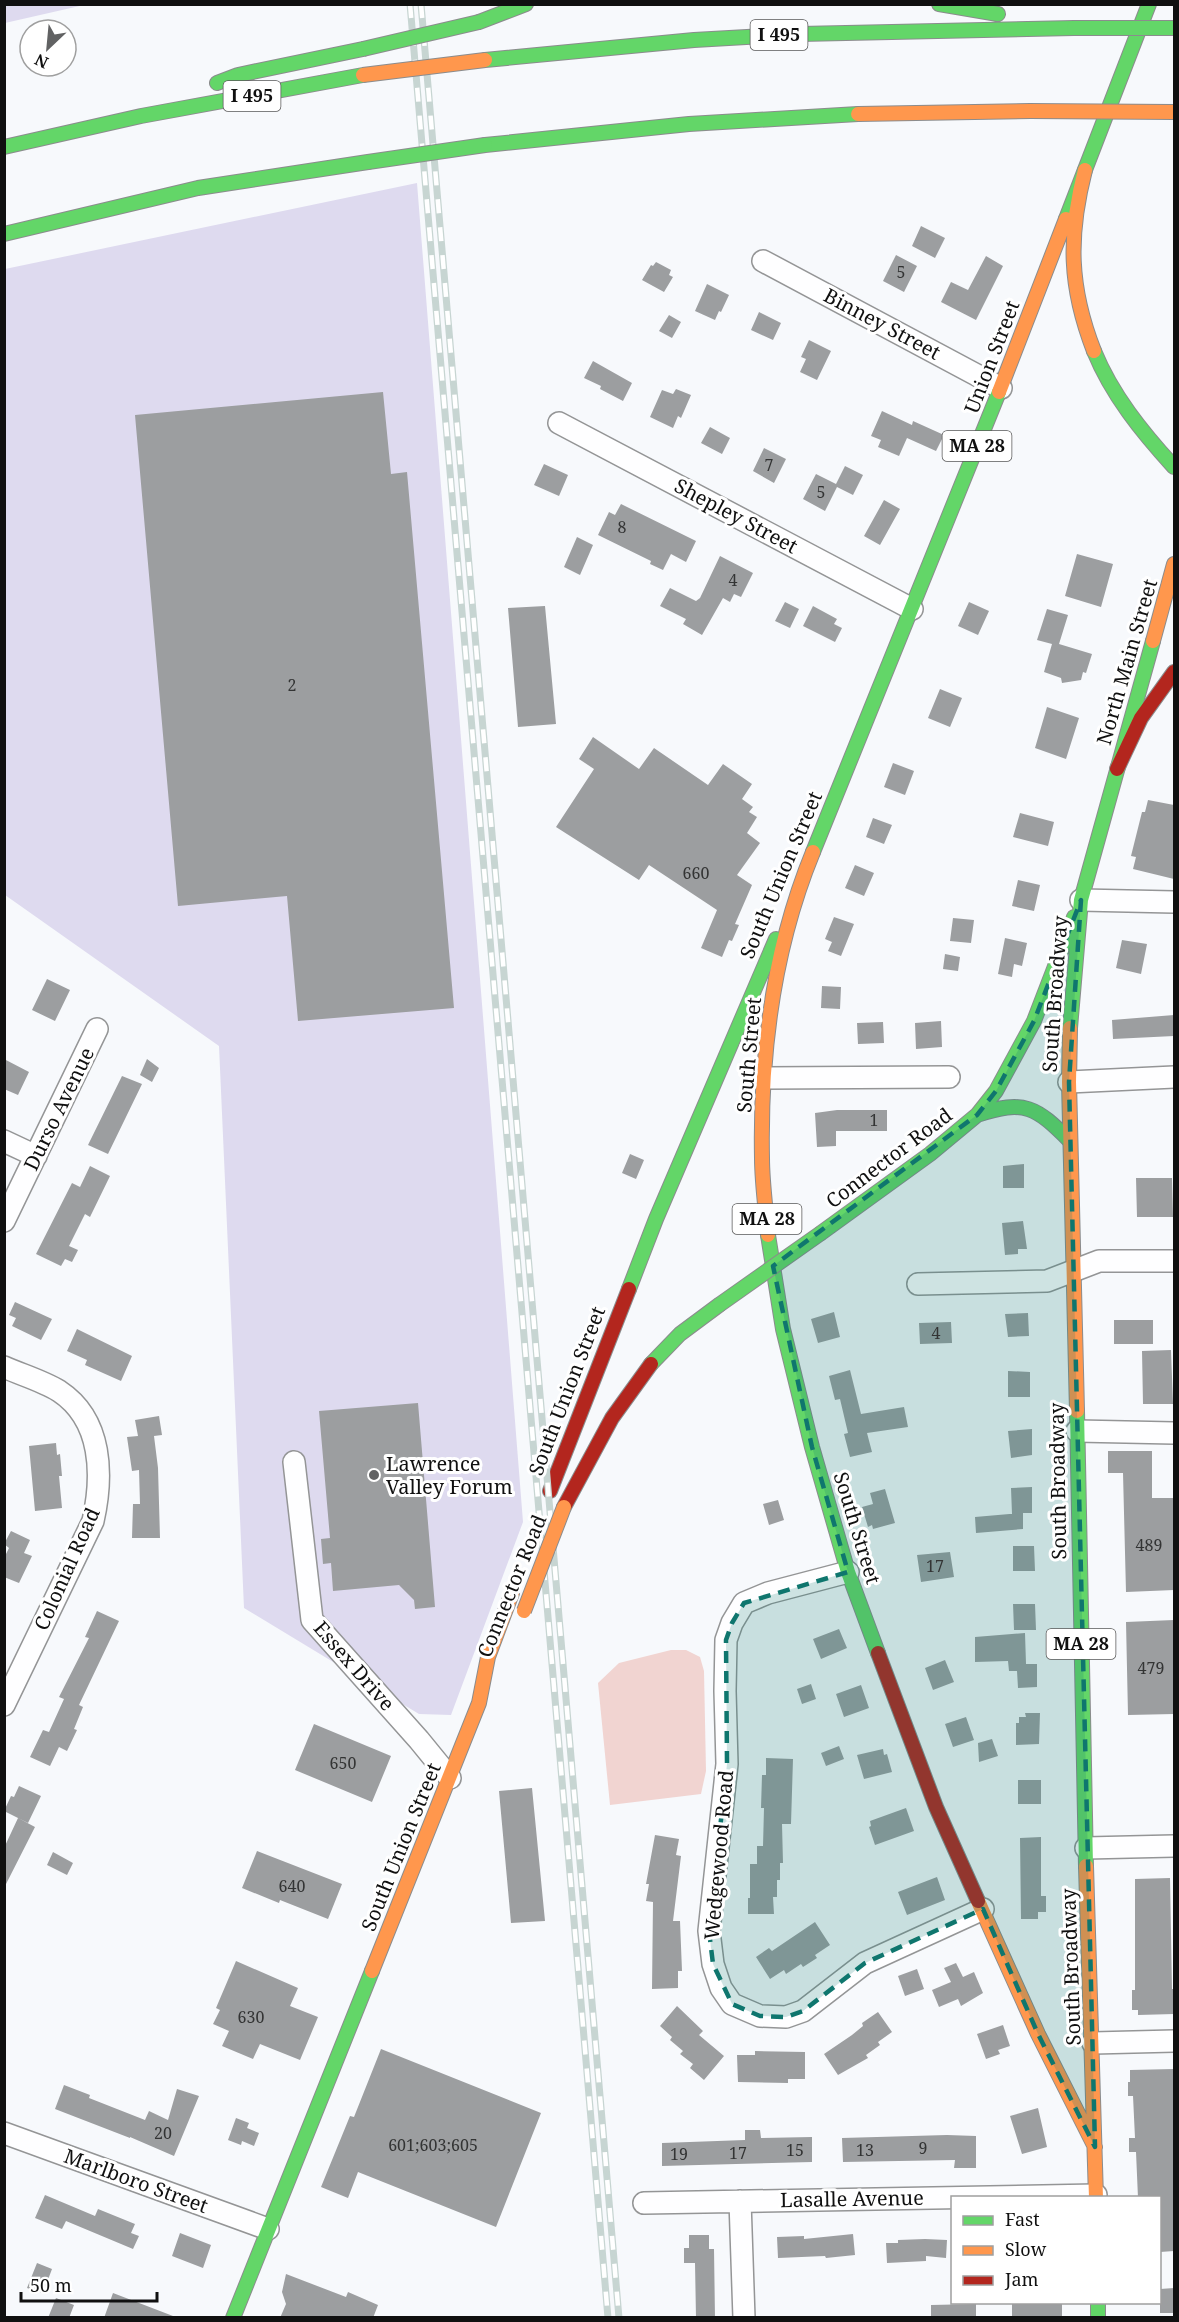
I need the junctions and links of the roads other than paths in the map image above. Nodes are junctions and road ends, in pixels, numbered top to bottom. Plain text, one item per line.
1 (526, 4) edge
2 (939, 4) edge
3 (1149, 4) edge
4 (1074, 28) junction
5 (1174, 28) edge
6 (206, 87) dead end
7 (187, 95) dead end
8 (1174, 112) edge
9 (141, 116) junction
10 (4, 147) edge
11 (1085, 170) junction
12 (4, 234) edge
13 (762, 261) dead end
14 (1001, 388) junction
15 (559, 423) dead end
16 (1174, 468) edge
17 (1174, 564) edge
18 (912, 609) junction
19 (1174, 672) edge
20 (866, 721) joint
21 (1117, 769) junction
22 (801, 881) junction
23 (1082, 900) junction
24 (1174, 902) edge
25 (97, 1029) dead end
26 (949, 1077) dead end
27 (1174, 1077) edge
28 (764, 1078) junction
29 (1069, 1082) junction
30 (977, 1115) junction
31 (4, 1141) edge
32 (1070, 1141) junction
33 (36, 1156) junction
34 (4, 1221) edge
35 (1174, 1261) edge
36 (1075, 1271) junction
37 (918, 1284) dead end
38 (4, 1367) edge
39 (1077, 1431) junction
40 (1174, 1433) edge
41 (294, 1462) dead end
42 (548, 1497) dead end
43 (848, 1572) junction
44 (514, 1588) dead end
45 (522, 1617) dead end
46 (502, 1665) dead end
47 (479, 1703) junction
48 (4, 1705) edge
49 (450, 1778) junction
50 (1174, 1846) edge
51 (1086, 1848) junction
52 (983, 1909) junction
53 (1038, 2034) junction
54 (1174, 2041) edge
55 (1077, 2047) junction
56 (4, 2133) edge
57 (1095, 2146) junction
58 (1096, 2196) edge
59 (951, 2198) edge
60 (740, 2201) junction
61 (644, 2203) dead end
62 (268, 2229) junction
63 (233, 2318) edge
64 (744, 2318) edge

1 - 6 main road, bridge
2 - 4 main road
3 - 11 main road, Union Street / MA 28
4 - 5 main road, I 495, bridge
4 - 9 main road, I 495, bridge
7 - 9 main road
8 - 12 main road, bridge
9 - 10 main road, I 495
11 - 14 main road, Union Street / MA 28
11 - 16 main road
13 - 14 street, Binney Street
14 - 18 main road, Union Street / MA 28
15 - 18 street, Shepley Street
17 - 21 main road, North Main Street / MA 28
18 - 20 main road, Union Street / MA 28
19 - 21 main road
20 - 22 main road, South Union Street / MA 28
21 - 23 main road, South Broadway / MA 28
22 - 28 main road, South Street / MA 28
22 - 42 main road, South Union Street
23 - 24 street
23 - 29 main road, South Broadway / MA 28
23 - 30 main road, Connector Road
25 - 33 street, Durso Avenue
26 - 28 street
27 - 29 street
28 - 43 main road, South Street / MA 28
29 - 32 main road, South Broadway / MA 28
30 - 32 main road
30 - 45 main road, Connector Road, bridge
31 - 33 street
32 - 36 main road, South Broadway / MA 28
33 - 34 street, Durso Avenue
35 - 36 street
36 - 37 street
36 - 39 main road, South Broadway / MA 28
38 - 48 street, Colonial Road
39 - 40 street
39 - 51 main road, South Broadway / MA 28
41 - 49 street, Essex Drive
43 - 52 main road, South Street / MA 28
43 - 52 street, Wedgewood Road
44 - 47 main road, South Union Street
46 - 47 main road, Connector Road
47 - 49 main road, South Union Street
49 - 62 main road, South Union Street
50 - 51 street
51 - 55 main road, South Broadway / MA 28
52 - 53 main road, South Street / MA 28
53 - 55 main road
53 - 57 main road, South Street / MA 28
54 - 55 street
55 - 57 main road, South Broadway / MA 28
56 - 62 street, Marlboro Street
57 - 58 main road, South Broadway / MA 28
59 - 60 street, Lasalle Avenue
60 - 61 street, Lasalle Avenue
60 - 64 street
62 - 63 main road, South Union Street

